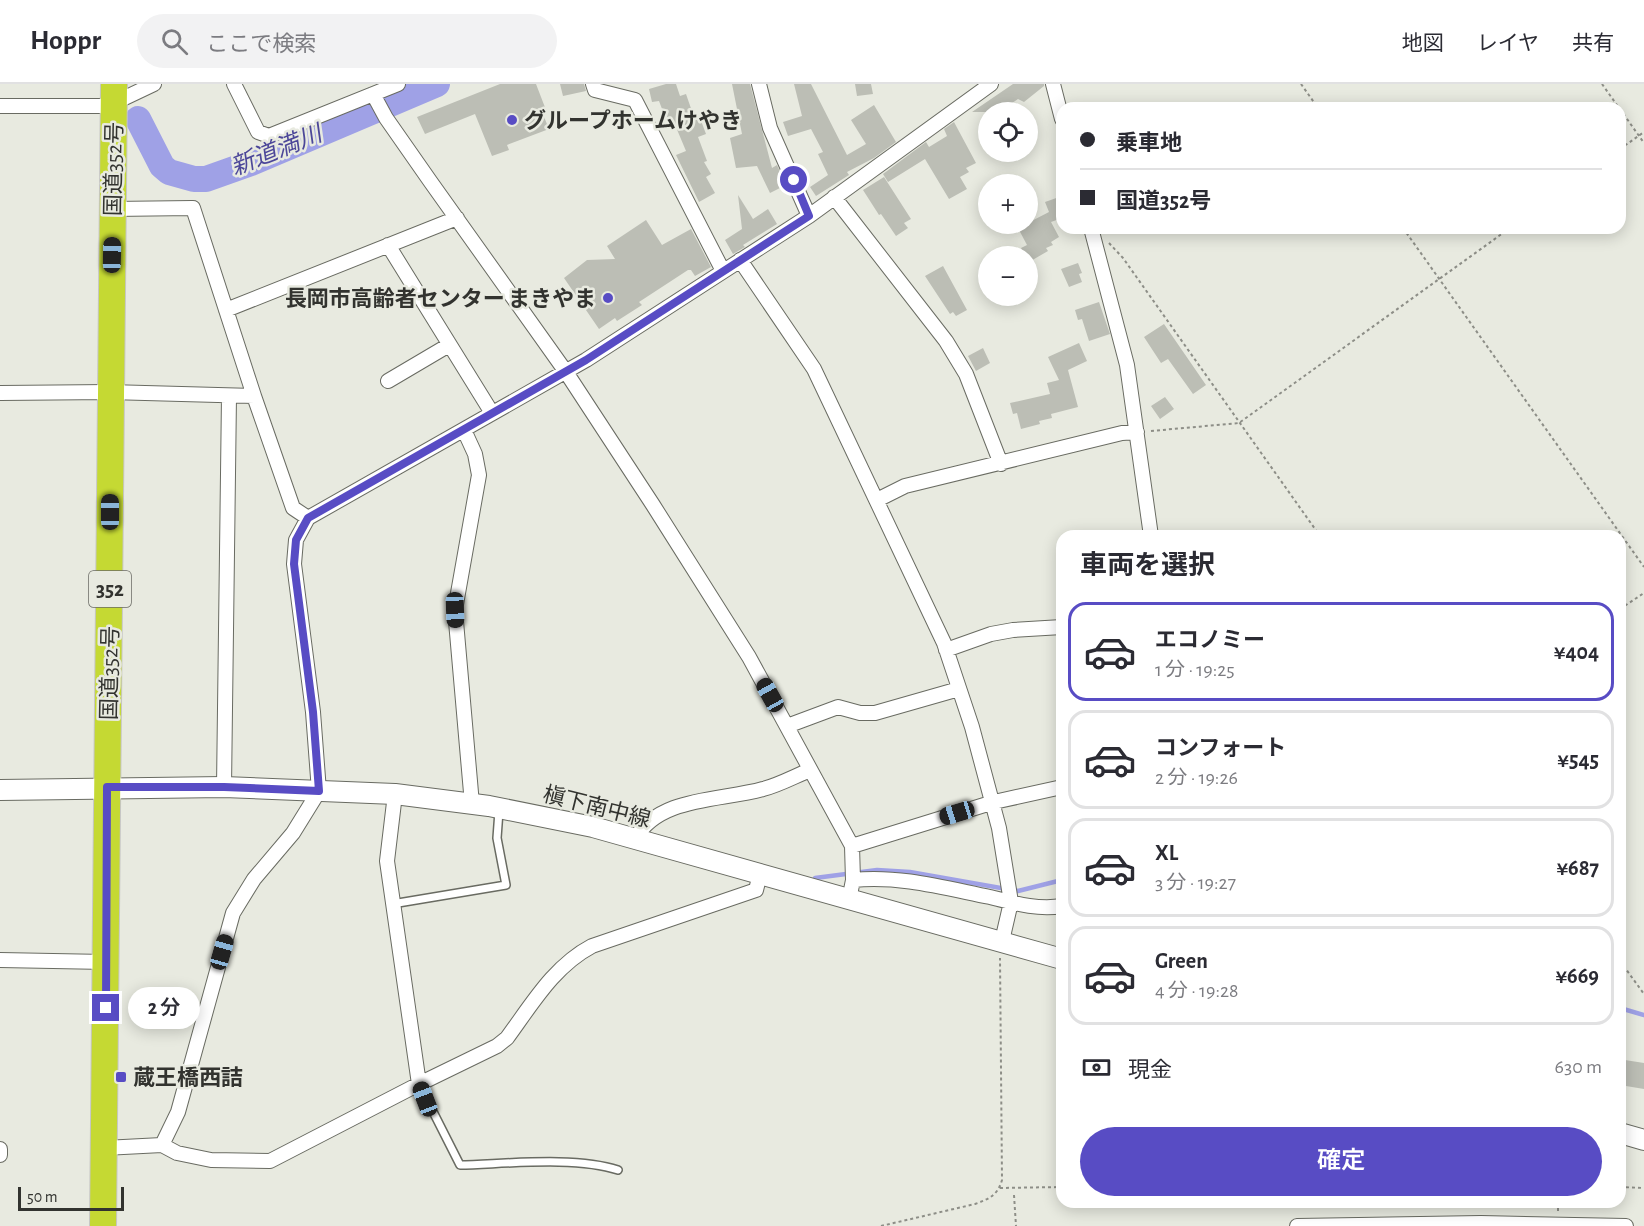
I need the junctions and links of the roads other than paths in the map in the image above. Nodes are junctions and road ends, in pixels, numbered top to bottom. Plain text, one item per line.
1 (154, 84) edge
2 (234, 84) edge
3 (398, 84) edge
4 (594, 84) edge
5 (759, 84) edge
6 (969, 84) edge
7 (991, 84) edge
8 (1053, 84) edge
9 (114, 93) edge
10 (374, 97) junction
11 (972, 98) junction
12 (1058, 102) edge
13 (0, 106) edge
14 (834, 197) junction
15 (112, 209) junction
16 (809, 216) junction
17 (457, 218) junction
18 (1092, 234) edge
19 (388, 245) junction
20 (740, 260) junction
21 (723, 271) junction
22 (226, 310) junction
23 (449, 345) junction
24 (566, 372) junction
25 (388, 381) dead end
26 (109, 392) junction
27 (0, 393) edge
28 (229, 396) junction
29 (254, 396) junction
30 (492, 413) junction
31 (464, 430) junction
32 (1137, 432) junction
33 (1001, 464) junction
34 (877, 500) junction
35 (308, 518) junction
36 (1150, 530) edge
37 (1056, 627) edge
38 (946, 650) junction
39 (959, 689) junction
40 (787, 726) junction
41 (810, 770) junction
42 (107, 787) junction
43 (224, 787) junction
44 (1056, 788) edge
45 (0, 790) edge
46 (319, 791) junction
47 (395, 794) junction
48 (994, 802) junction
49 (472, 804) junction
50 (499, 808) junction
51 (635, 839) junction
52 (852, 846) junction
53 (760, 874) junction
54 (853, 880) junction
55 (849, 900) junction
56 (1011, 903) junction
57 (391, 905) junction
58 (1056, 907) edge
59 (1002, 941) junction
60 (1056, 957) edge
61 (0, 960) edge
62 (106, 962) junction
63 (419, 1084) junction
64 (1626, 1135) edge
65 (1644, 1140) edge
66 (162, 1145) junction
67 (104, 1148) junction
68 (0, 1149) edge
69 (0, 1155) edge
70 (618, 1170) dead end
71 (103, 1226) edge
72 (1297, 1226) edge
73 (1626, 1226) edge

1 - 9 street
2 - 10 street
3 - 10 street
4 - 21 street
5 - 16 street
6 - 11 street
7 - 11 street
8 - 12 street
9 - 13 street
9 - 15 highway, 国道352号 / 352
10 - 17 street
11 - 14 street
14 - 16 street
14 - 33 street
15 - 22 street
15 - 26 highway, 国道352号 / 352
16 - 20 street
17 - 19 street
17 - 24 street
18 - 32 street
19 - 22 street
19 - 23 street
20 - 21 street
20 - 34 street
21 - 24 street
22 - 29 street
23 - 25 street
23 - 30 street
24 - 30 street
24 - 40 street
26 - 27 street
26 - 28 street
26 - 42 highway, 国道352号 / 352
28 - 29 street
28 - 43 street
29 - 35 street
30 - 31 street
31 - 35 street
31 - 49 street
32 - 33 street
32 - 36 street
33 - 34 street
34 - 38 street
35 - 46 street
37 - 38 street
38 - 39 street
39 - 40 street
39 - 48 street
40 - 41 street
41 - 51 street
41 - 52 street
42 - 43 main road, 槇下南中線
42 - 45 main road, 槇下南中線
42 - 62 highway, 国道352号 / 352
43 - 46 main road, 槇下南中線
44 - 48 street
46 - 47 main road, 槇下南中線
46 - 66 street
47 - 49 main road, 槇下南中線
47 - 57 street
48 - 52 street
48 - 56 street
49 - 50 main road, 槇下南中線
50 - 51 main road, 槇下南中線
50 - 57 lane
51 - 53 main road, 槇下南中線
52 - 54 street
53 - 55 main road, 槇下南中線
53 - 63 street
54 - 55 street
54 - 56 street
55 - 59 main road, 槇下南中線
56 - 58 street
56 - 59 street
57 - 63 street
59 - 60 main road, 槇下南中線
61 - 62 street
62 - 67 highway, 国道352号 / 352
63 - 66 street
63 - 70 lane
64 - 65 main road
66 - 67 street
67 - 71 highway, 国道352号 / 352
68 - 69 street
72 - 73 street

